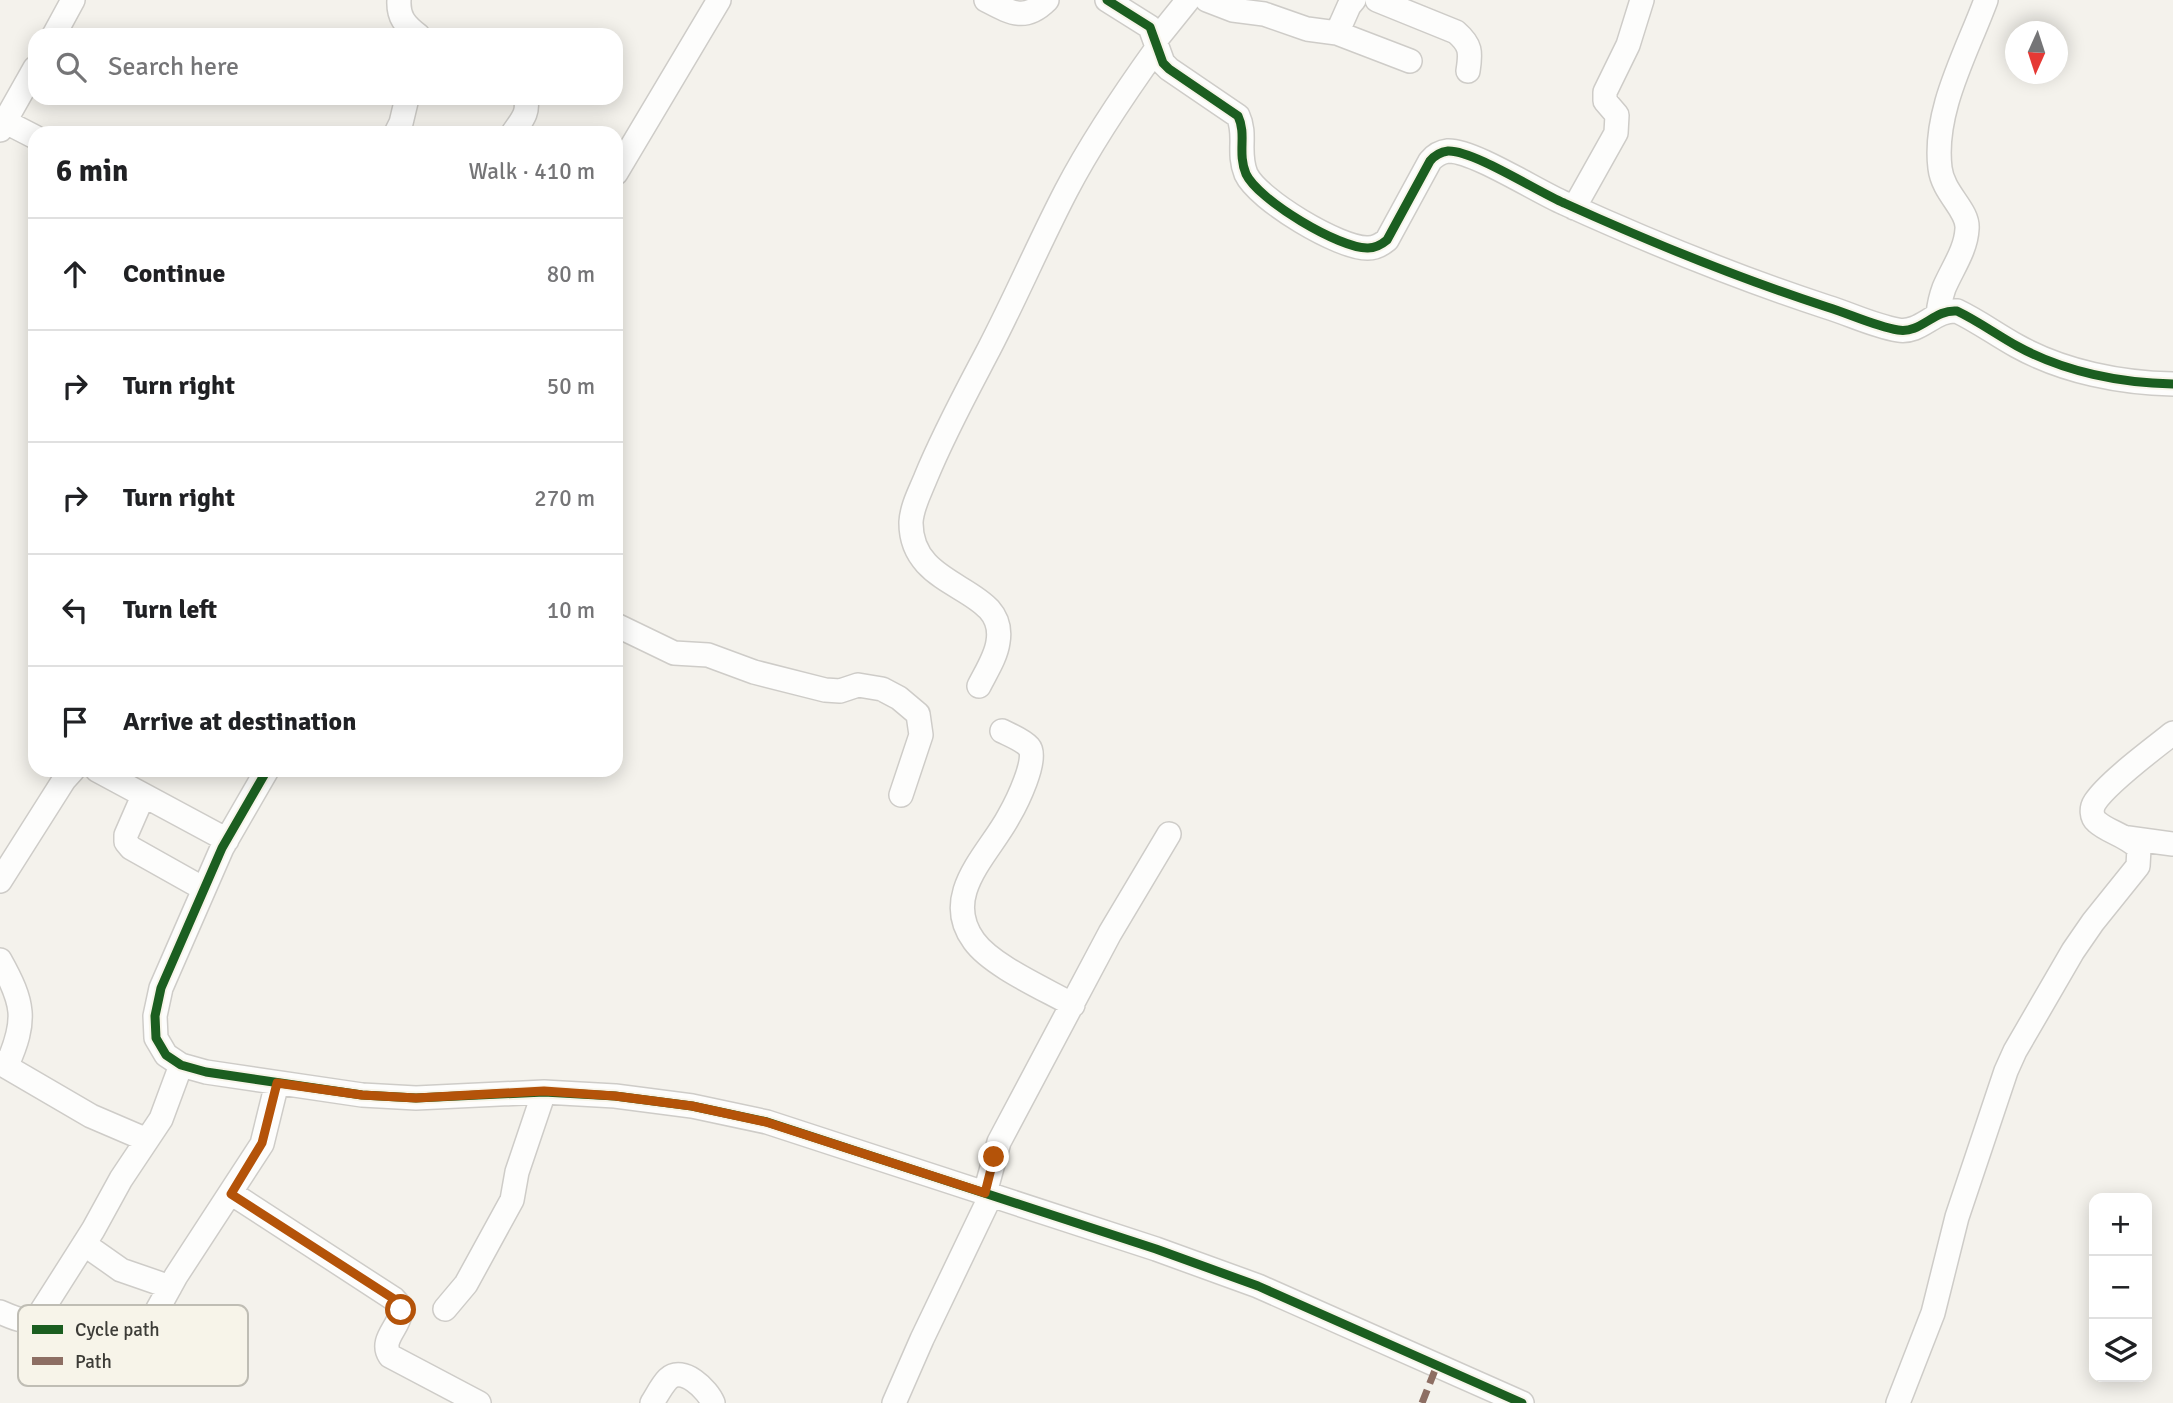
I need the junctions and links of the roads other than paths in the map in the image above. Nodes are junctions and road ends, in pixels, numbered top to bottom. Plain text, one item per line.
1 (74, 0) edge
2 (399, 0) edge
3 (719, 0) edge
4 (986, 0) edge
5 (1047, 0) edge
6 (1107, 0) edge
7 (1188, 0) edge
8 (1207, 0) edge
9 (1354, 0) edge
10 (1377, 0) edge
11 (1642, 0) edge
12 (1986, 0) edge
13 (58, 28) edge
14 (410, 28) edge
15 (1338, 33) junction
16 (1156, 44) junction
17 (1410, 61) dead end
18 (1468, 71) dead end
19 (28, 80) edge
20 (405, 105) edge
21 (525, 105) edge
22 (2, 124) edge
23 (398, 126) edge
24 (518, 126) edge
25 (28, 134) edge
26 (623, 161) edge
27 (1574, 208) junction
28 (1938, 314) junction
29 (2173, 384) edge
30 (623, 628) edge
31 (979, 686) dead end
32 (1002, 731) dead end
33 (2173, 733) edge
34 (67, 777) edge
35 (110, 777) edge
36 (263, 777) edge
37 (144, 796) junction
38 (901, 796) dead end
39 (1169, 834) dead end
40 (2128, 838) junction
41 (226, 840) junction
42 (2173, 844) edge
43 (0, 881) edge
44 (204, 889) junction
45 (0, 960) edge
46 (1073, 1005) junction
47 (3, 1064) edge
48 (181, 1066) junction
49 (277, 1083) junction
50 (544, 1091) junction
51 (147, 1140) junction
52 (231, 1194) junction
53 (988, 1194) junction
54 (84, 1244) junction
55 (170, 1287) junction
56 (45, 1305) edge
57 (161, 1305) edge
58 (445, 1309) dead end
59 (0, 1312) edge
60 (18, 1319) edge
61 (479, 1403) edge
62 (652, 1403) edge
63 (713, 1403) edge
64 (894, 1403) edge
65 (1522, 1403) edge
66 (1898, 1403) edge

1 - 13 street
2 - 14 street
3 - 26 street
4 - 5 street
6 - 16 street
7 - 16 street
8 - 15 street
9 - 15 street
10 - 18 street
11 - 27 street
12 - 28 street
15 - 17 street
16 - 27 street
16 - 31 street
19 - 22 street
20 - 23 street
21 - 24 street
22 - 25 street
27 - 28 street
28 - 29 street
30 - 38 street
32 - 46 street
33 - 40 street
34 - 43 street
35 - 37 street
36 - 41 street
37 - 41 street
37 - 44 street
39 - 46 street
40 - 42 street
40 - 66 street
41 - 44 street
44 - 48 street
45 - 47 street
46 - 53 street
47 - 51 street
48 - 49 street
48 - 51 street
49 - 50 street
49 - 52 street
50 - 53 street
50 - 58 street
51 - 54 street
52 - 55 street
52 - 61 street
53 - 64 street
53 - 65 street
54 - 55 street
54 - 56 street
55 - 57 street
59 - 60 street
62 - 63 street

